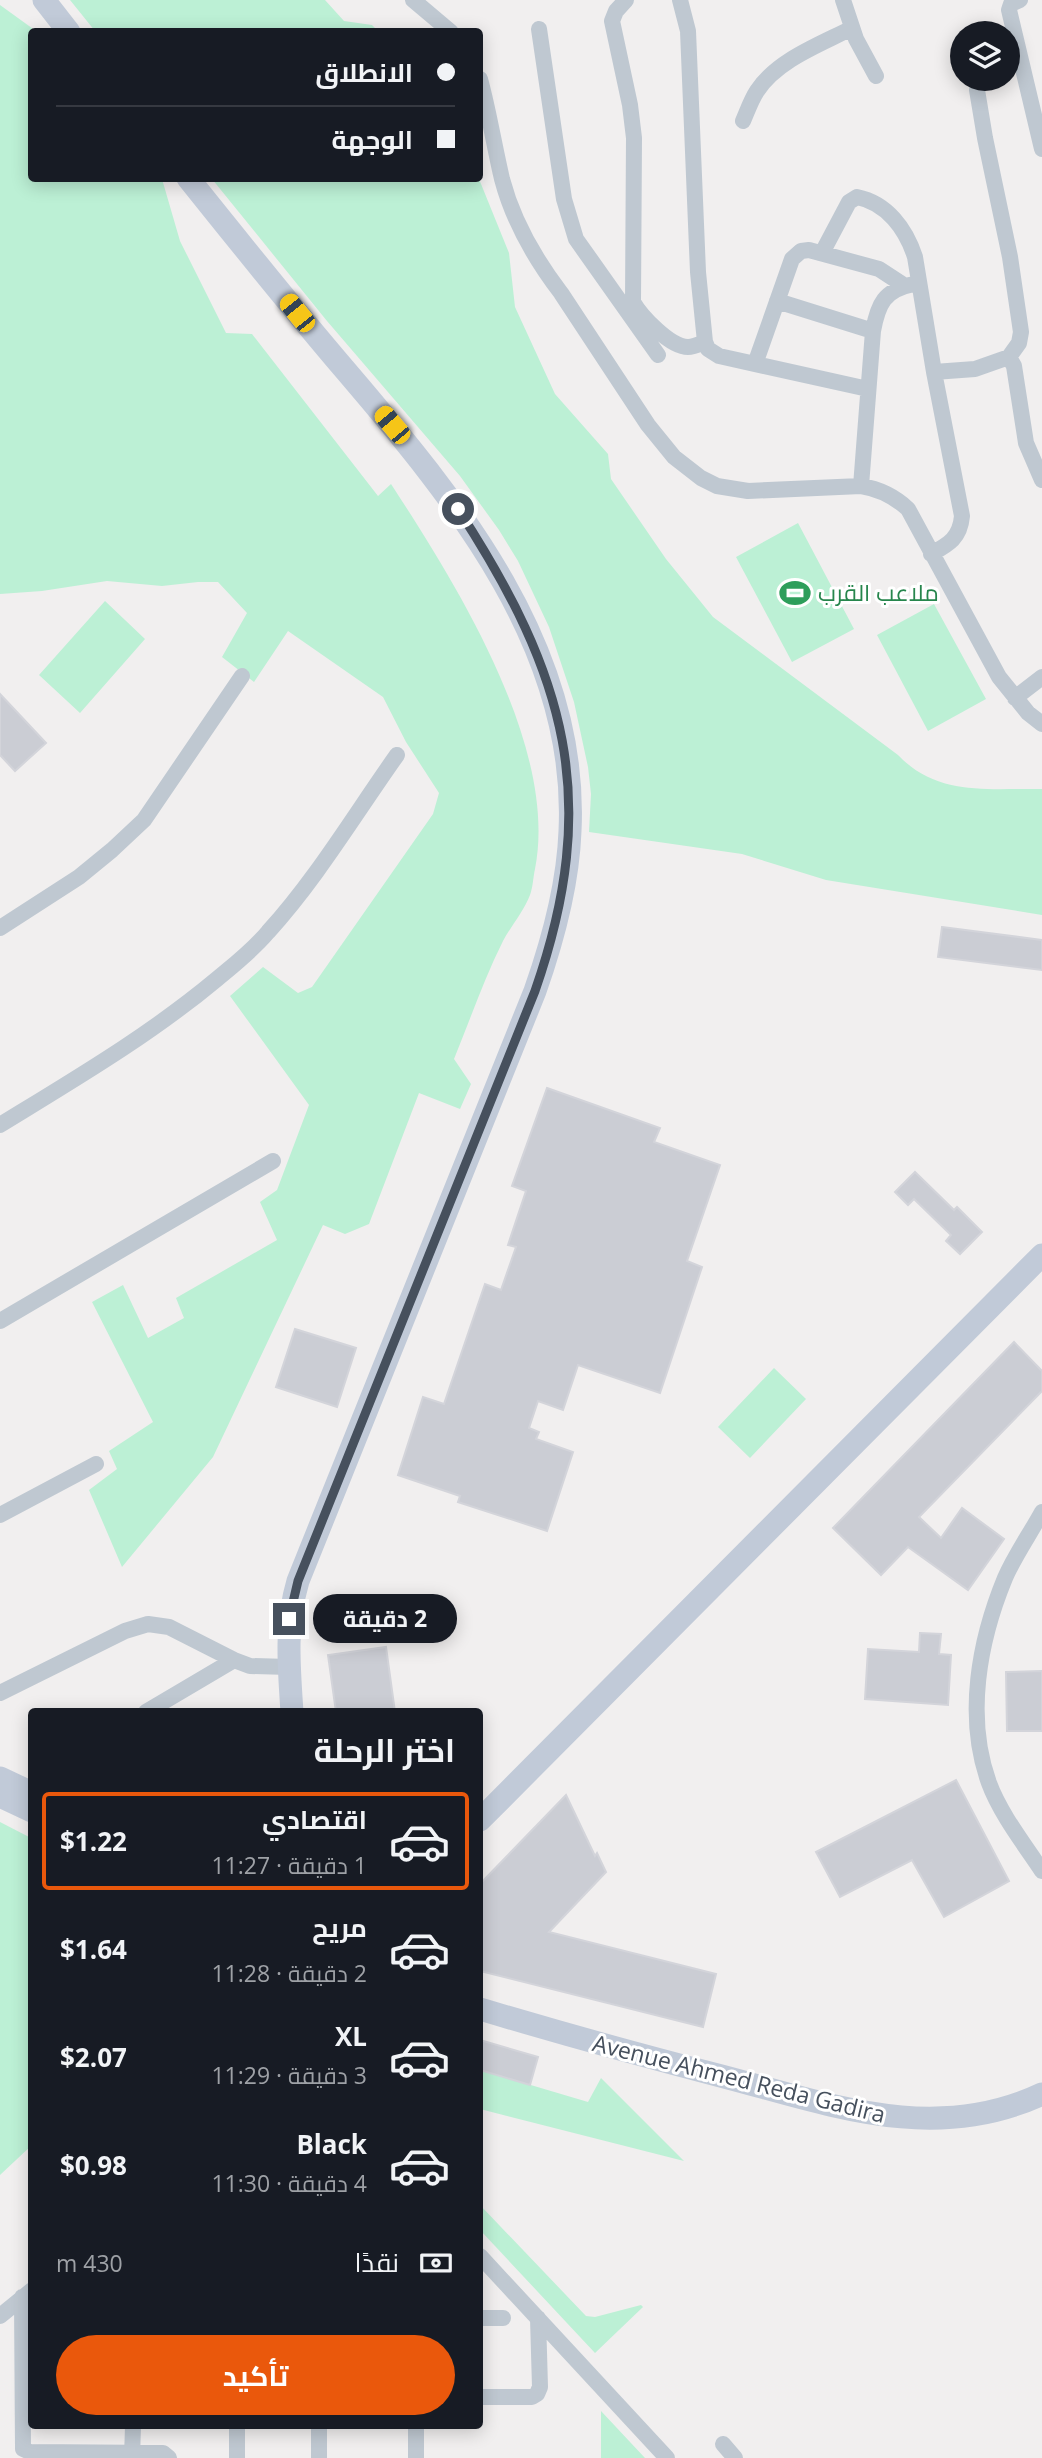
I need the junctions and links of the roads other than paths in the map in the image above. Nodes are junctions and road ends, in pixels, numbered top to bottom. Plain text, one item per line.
1 (44, 0) edge
2 (413, 0) edge
3 (680, 0) edge
4 (843, 0) edge
5 (1020, 0) edge
6 (618, 4) edge
7 (1010, 21) edge
8 (852, 27) junction
9 (66, 28) edge
10 (446, 28) edge
11 (539, 29) dead end
12 (876, 76) dead end
13 (1020, 81) edge
14 (977, 91) edge
15 (483, 93) edge
16 (743, 121) dead end
17 (1042, 149) edge
18 (191, 182) edge
19 (822, 253) junction
20 (912, 284) junction
21 (777, 301) junction
22 (628, 303) junction
23 (873, 331) junction
24 (705, 342) junction
25 (658, 355) dead end
26 (1009, 357) junction
27 (755, 364) junction
28 (934, 372) junction
29 (869, 389) junction
30 (1042, 480) edge
31 (861, 486) junction
32 (931, 554) junction
33 (242, 676) dead end
34 (1042, 677) edge
35 (1014, 698) junction
36 (1042, 724) edge
37 (397, 755) dead end
38 (0, 928) edge
39 (0, 1125) edge
40 (273, 1161) dead end
41 (1042, 1255) edge
42 (0, 1321) edge
43 (96, 1464) dead end
44 (1042, 1512) edge
45 (0, 1515) edge
46 (234, 1660) junction
47 (289, 1667) junction
48 (0, 1693) edge
49 (153, 1708) edge
50 (292, 1708) edge
51 (0, 1778) edge
52 (28, 1791) edge
53 (0, 1796) edge
54 (28, 1809) edge
55 (483, 1817) edge
56 (1042, 1871) edge
57 (483, 2010) edge
58 (1042, 2094) edge
59 (483, 2259) edge
60 (27, 2294) edge
61 (0, 2316) edge
62 (483, 2318) edge
63 (503, 2318) dead end
64 (538, 2318) junction
65 (26, 2380) edge
66 (483, 2397) edge
67 (132, 2429) edge
68 (237, 2429) edge
69 (319, 2429) edge
70 (416, 2429) edge
71 (723, 2444) dead end
72 (132, 2456) edge
73 (665, 2457) edge
74 (169, 2458) edge
75 (237, 2458) edge
76 (319, 2458) edge
77 (416, 2458) edge
78 (735, 2458) edge

1 - 9 street
2 - 10 street
3 - 24 street
4 - 8 street
5 - 7 street
6 - 22 street
8 - 12 street
8 - 16 street
11 - 22 street
13 - 17 street
14 - 26 street
15 - 31 street
18 - 47 street
19 - 20 street
19 - 20 street
19 - 21 street
20 - 23 street
20 - 28 street
21 - 23 street
21 - 27 street
22 - 24 street
22 - 25 street
23 - 29 street
24 - 27 street
26 - 28 street
26 - 30 street
27 - 29 street
28 - 32 street
29 - 31 street
31 - 32 street
32 - 35 street
33 - 38 street
34 - 35 street
35 - 36 street
37 - 39 street
40 - 42 street
41 - 55 street
43 - 45 street
44 - 56 street
46 - 47 street
46 - 48 street
46 - 49 street
47 - 50 street
51 - 52 street
53 - 54 street
57 - 58 street, Avenue Ahmed Reda Gadira
59 - 64 street
60 - 61 street
60 - 65 street
62 - 63 street
64 - 66 street
64 - 73 street
65 - 72 street
67 - 72 street
68 - 75 street
69 - 76 street
70 - 77 street
71 - 78 street
72 - 74 street

